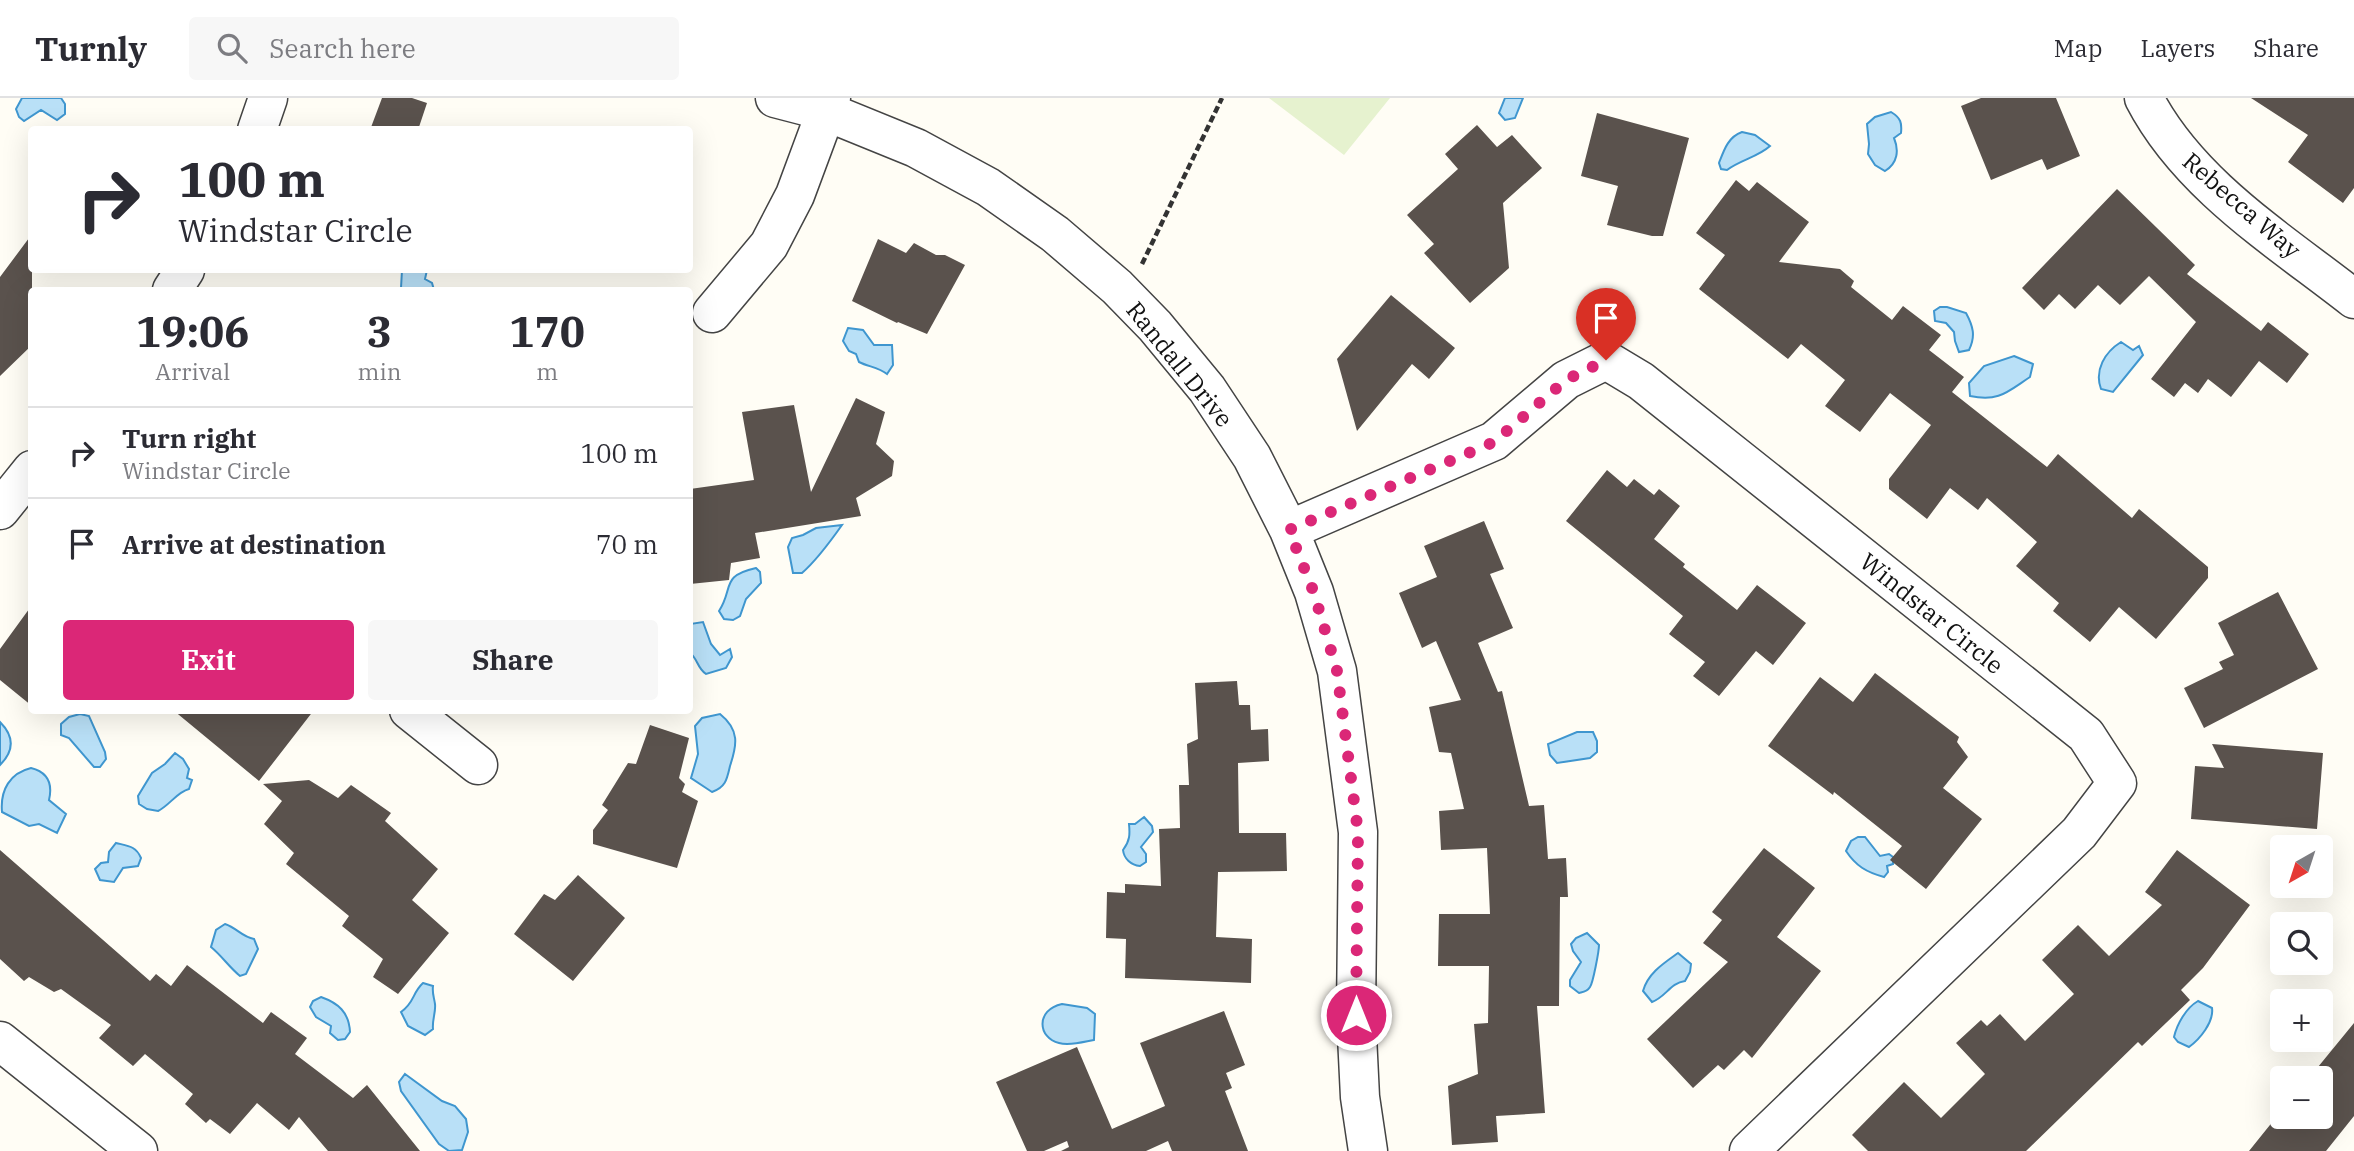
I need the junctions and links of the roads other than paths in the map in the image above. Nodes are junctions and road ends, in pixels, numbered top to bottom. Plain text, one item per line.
1 (268, 98) edge
2 (775, 98) edge
3 (2144, 98) edge
4 (828, 104) edge
5 (258, 126) edge
6 (2354, 299) edge
7 (712, 313) dead end
8 (28, 475) edge
9 (0, 510) edge
10 (1289, 530) junction
11 (415, 714) edge
12 (478, 765) dead end
13 (0, 1041) edge
14 (138, 1151) edge
15 (1368, 1151) edge
16 (1749, 1151) edge

1 - 5 street
2 - 4 street, Randall Drive
3 - 6 street, Rebecca Way
4 - 7 street
4 - 10 street, Randall Drive
8 - 9 street
10 - 15 street, Randall Drive
10 - 16 street, Windstar Circle
11 - 12 street
13 - 14 street

